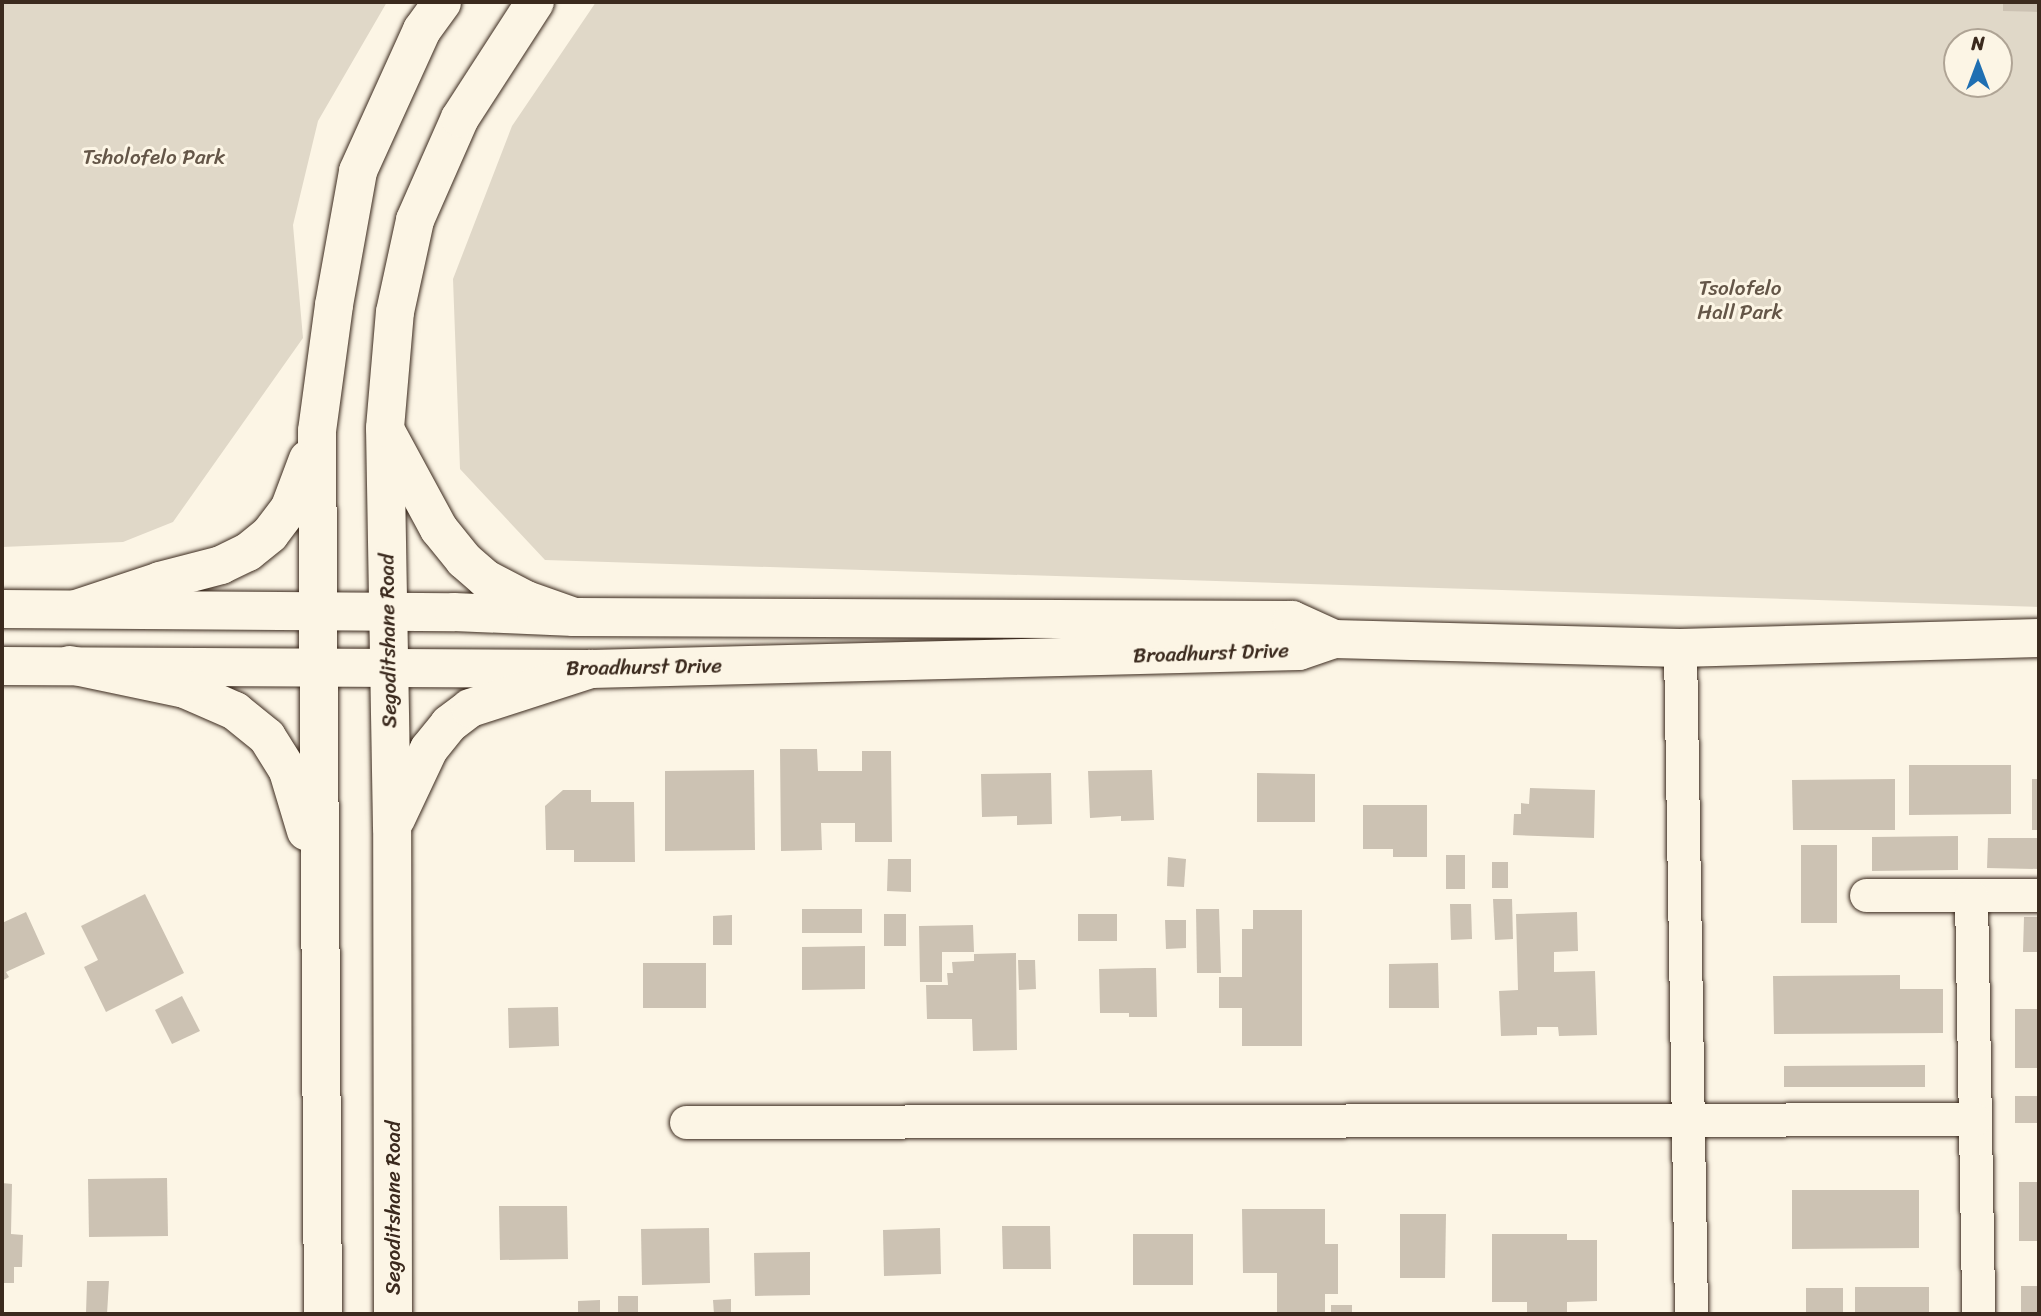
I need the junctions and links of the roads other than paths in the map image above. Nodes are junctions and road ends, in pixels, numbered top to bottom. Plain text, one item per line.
1 (442, 2) edge
2 (535, 2) edge
3 (385, 428) junction
4 (317, 431) junction
5 (2, 609) edge
6 (76, 609) junction
7 (318, 613) junction
8 (389, 614) junction
9 (574, 617) junction
10 (2039, 638) edge
11 (1334, 639) junction
12 (1680, 648) junction
13 (70, 665) junction
14 (2, 666) edge
15 (317, 668) junction
16 (390, 668) junction
17 (592, 669) junction
18 (392, 828) junction
19 (318, 866) junction
20 (1866, 895) dead end
21 (2039, 895) edge
22 (1971, 896) junction
23 (1687, 1119) junction
24 (1974, 1119) junction
25 (686, 1122) dead end
26 (323, 1314) edge
27 (393, 1314) edge
28 (1691, 1314) edge
29 (1978, 1314) edge

1 - 4 main road
2 - 3 main road, Segoditshane Road
3 - 8 main road, Segoditshane Road
3 - 9 main road
4 - 6 main road
4 - 7 main road
5 - 6 main road, Broadhurst Drive
6 - 7 main road, Broadhurst Drive
7 - 8 main road, Broadhurst Drive
7 - 15 main road
8 - 9 main road, Broadhurst Drive
8 - 16 main road, Segoditshane Road
9 - 11 main road, Broadhurst Drive
10 - 12 main road
11 - 12 main road
11 - 17 main road, Broadhurst Drive
12 - 23 street
13 - 14 main road, Broadhurst Drive
13 - 15 main road, Broadhurst Drive
13 - 19 main road
15 - 16 main road, Broadhurst Drive
15 - 19 main road
16 - 17 main road, Broadhurst Drive
16 - 18 main road, Segoditshane Road
17 - 18 main road
18 - 27 main road, Segoditshane Road
19 - 26 main road
20 - 22 street
21 - 22 street
22 - 24 street
23 - 24 street
23 - 25 street
23 - 28 street
24 - 29 street

